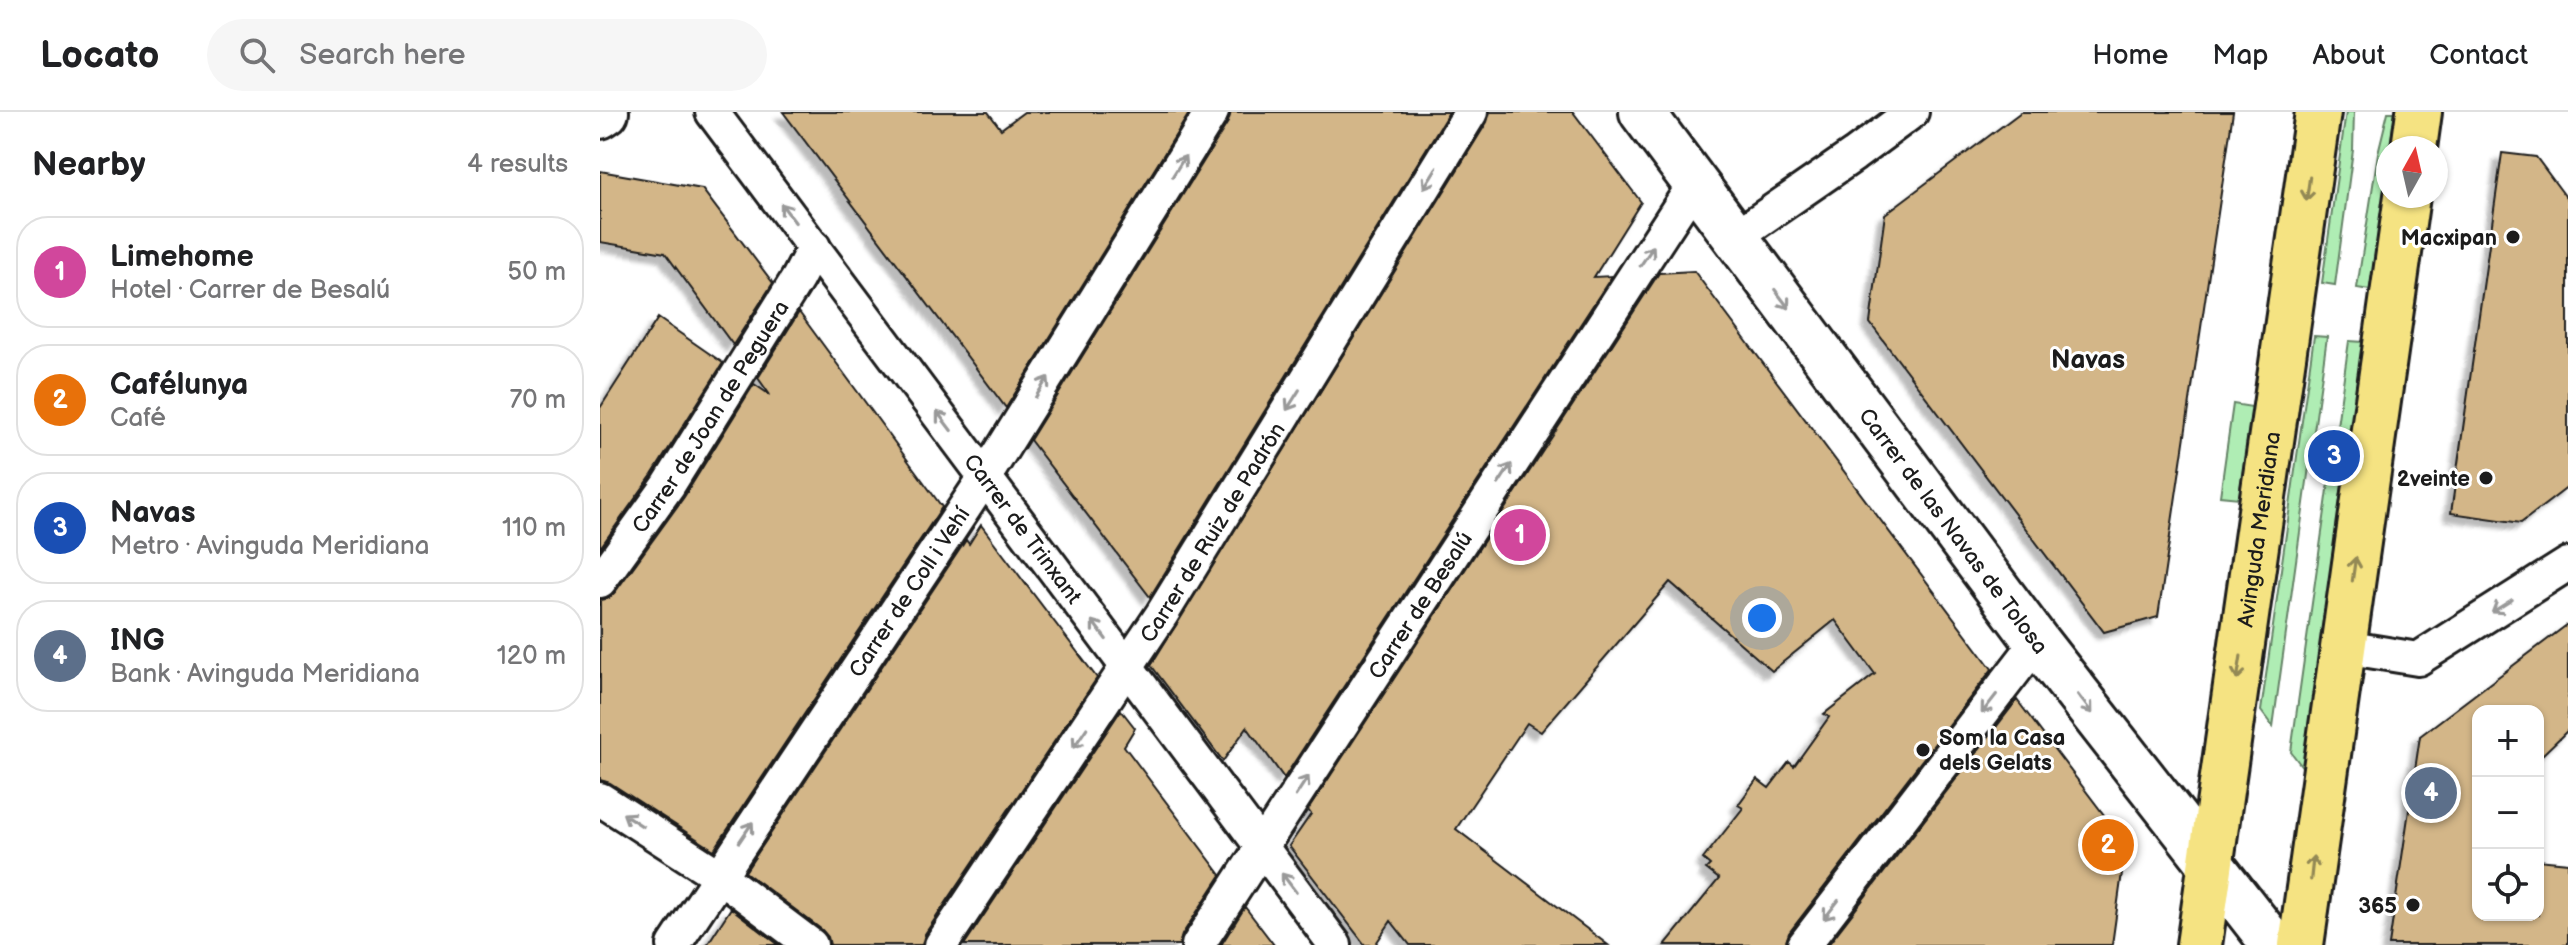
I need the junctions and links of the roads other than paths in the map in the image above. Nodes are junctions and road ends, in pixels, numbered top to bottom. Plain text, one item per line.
1 (606, 112) edge
2 (712, 112) edge
3 (1212, 112) edge
4 (1471, 112) edge
5 (1642, 112) edge
6 (1912, 112) edge
7 (2318, 112) edge
8 (2419, 112) edge
9 (600, 116) edge
10 (2416, 136) edge
11 (1695, 183) junction
12 (2405, 208) edge
13 (1735, 237) junction
14 (814, 247) junction
15 (985, 477) junction
16 (2568, 564) edge
17 (600, 581) edge
18 (2037, 642) junction
19 (2344, 647) junction
20 (1127, 667) junction
21 (600, 799) edge
22 (1262, 847) junction
23 (2211, 867) junction
24 (718, 875) junction
25 (674, 945) edge
26 (811, 945) edge
27 (941, 945) edge
28 (1198, 945) edge
29 (1335, 945) edge
30 (1804, 945) edge
31 (2199, 945) edge
32 (2274, 945) edge
33 (2301, 945) edge

1 - 9 main road
14 -> 2 street, Carrer de Trinxant
15 -> 3 street, Carrer de Coll i Vehí
4 -> 20 street, Carrer de Ruiz de Padrón
5 - 11 main road, Carrer de las Navas de Tolosa
6 - 13 street
7 -> 23 main road, Avinguda Meridiana
8 - 10 main road
11 - 13 main road, Carrer de las Navas de Tolosa
22 -> 11 street, Carrer de Besalú
19 -> 12 main road
13 -> 18 main road, Carrer de las Navas de Tolosa
15 -> 14 street, Carrer de Trinxant
14 - 17 street, Carrer de Joan de Peguera
20 -> 15 street, Carrer de Trinxant
24 -> 15 street, Carrer de Coll i Vehí
16 -> 19 street
18 -> 23 main road, Carrer de las Navas de Tolosa
18 -> 30 street
33 -> 19 main road
20 - 22 street, Carrer de Trinxant
20 -> 27 street, Carrer de Ruiz de Padrón
24 -> 21 street
22 - 28 street, Carrer de Besalú
29 -> 22 street, Carrer de Trinxant
23 - 31 main road, Avinguda Meridiana
23 - 32 main road, Carrer de las Navas de Tolosa
24 - 25 street, Carrer de Coll i Vehí
24 - 26 street

